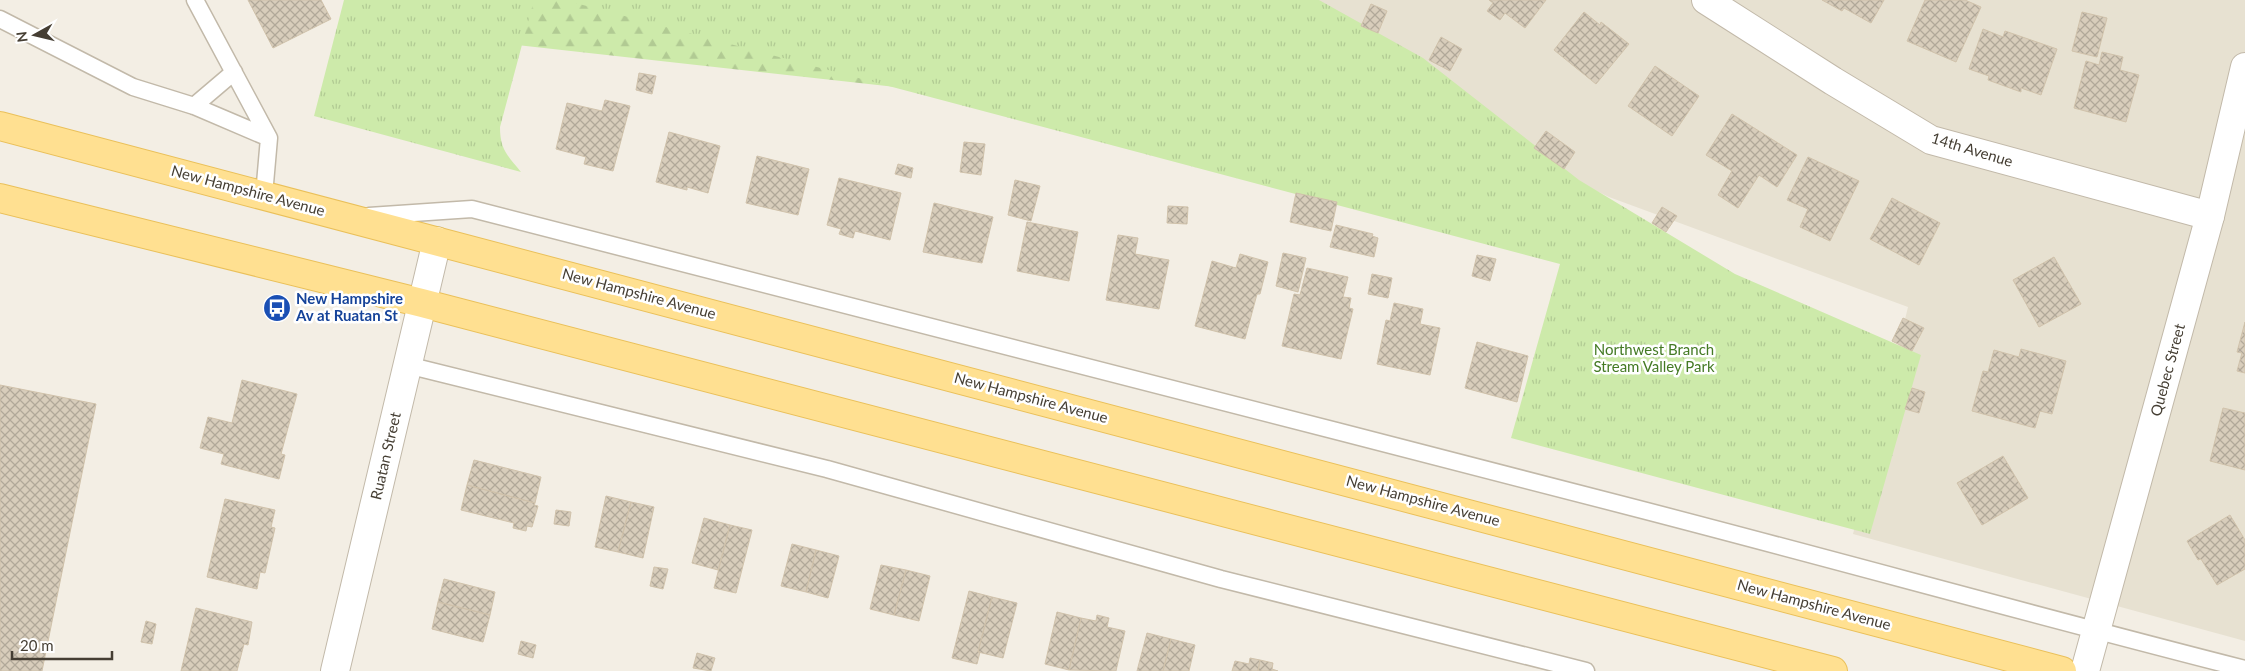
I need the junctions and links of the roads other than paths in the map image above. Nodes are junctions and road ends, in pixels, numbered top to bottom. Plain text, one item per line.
1 (195, 0) edge
2 (1717, 3) edge
3 (0, 19) edge
4 (2245, 67) edge
5 (234, 72) junction
6 (194, 106) junction
7 (0, 126) edge
8 (270, 138) junction
9 (264, 195) junction
10 (0, 198) edge
11 (2210, 216) junction
12 (349, 218) junction
13 (437, 241) junction
14 (422, 303) junction
15 (407, 365) junction
16 (2096, 631) junction
17 (2245, 669) edge
18 (335, 671) edge
19 (1586, 671) edge
20 (1833, 671) edge
21 (2062, 671) edge
22 (2085, 671) edge

1 - 5 lane
2 - 11 street, 14th Avenue
3 - 6 lane
4 - 11 street, Quebec Street
5 - 6 lane
5 - 8 lane
6 - 8 lane
7 - 9 main road, New Hampshire Avenue
8 - 9 lane
9 - 12 main road, New Hampshire Avenue
10 - 14 main road
11 - 16 street, Quebec Street
12 - 13 main road, New Hampshire Avenue
12 - 16 lane
13 - 14 street, Ruatan Street
13 - 21 main road, New Hampshire Avenue
14 - 15 street, Ruatan Street
14 - 20 main road
15 - 18 street, Ruatan Street
15 - 19 lane
16 - 17 lane
16 - 22 street, Quebec Street

